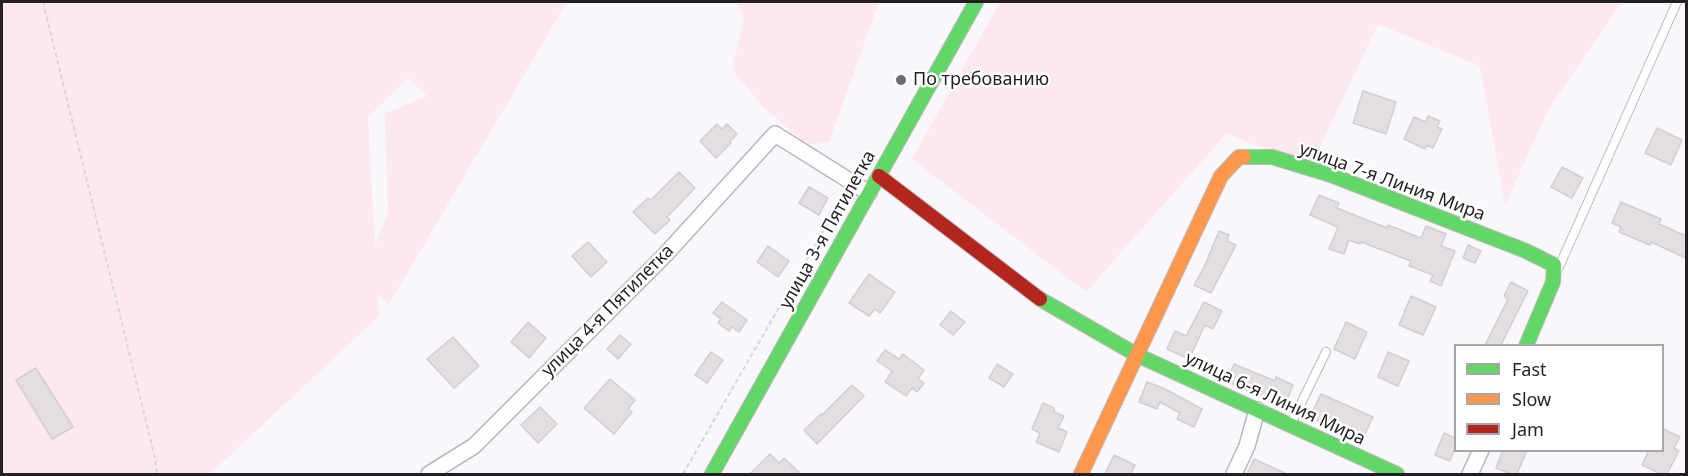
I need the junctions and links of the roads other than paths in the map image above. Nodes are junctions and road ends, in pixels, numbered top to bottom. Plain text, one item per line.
1 (976, 2) edge
2 (1677, 2) edge
3 (879, 176) junction
4 (869, 193) junction
5 (1553, 282) junction
6 (1526, 344) edge
7 (1326, 352) dead end
8 (1137, 355) junction
9 (1257, 410) junction
10 (1290, 425) junction
11 (1480, 452) edge
12 (429, 474) edge
13 (712, 474) edge
14 (1080, 474) edge
15 (1234, 474) edge
16 (1397, 474) edge
17 (1470, 474) edge

1 - 3 street, улица 3-я Пятилетка
2 - 5 lane
3 - 4 street, улица 3-я Пятилетка
3 - 8 street, улица 6-я Линия Мира
4 - 12 street, улица 4-я Пятилетка
4 - 13 street, улица 3-я Пятилетка
5 - 6 street
5 - 8 street, улица 7-я Линия Мира
7 - 10 lane
8 - 9 street, улица 6-я Линия Мира
8 - 14 street
9 - 10 street, улица 6-я Линия Мира
9 - 15 street
10 - 16 street, улица 6-я Линия Мира
11 - 17 street

